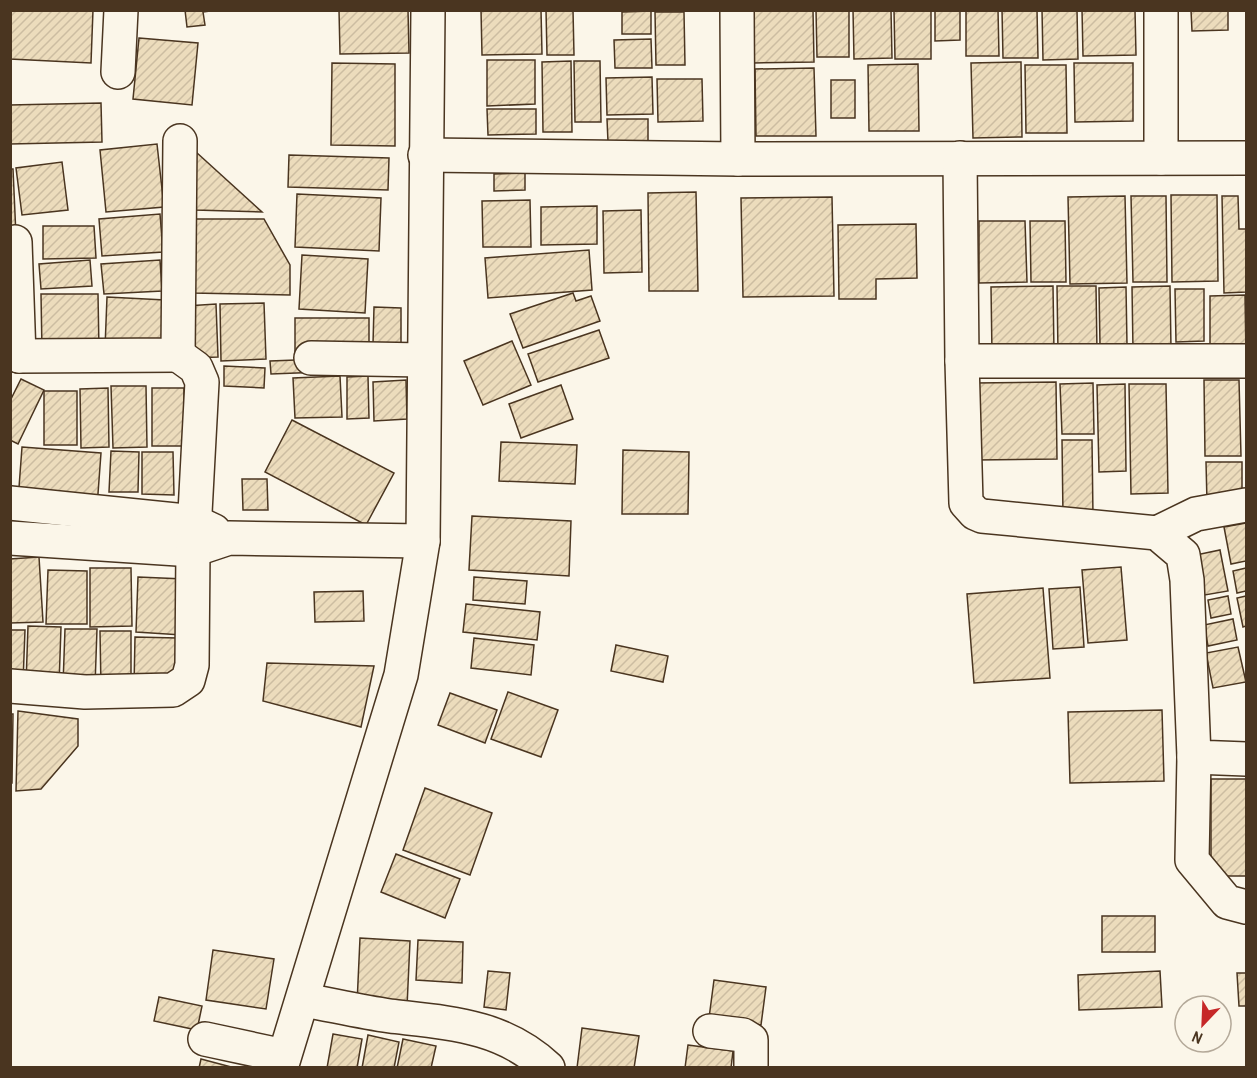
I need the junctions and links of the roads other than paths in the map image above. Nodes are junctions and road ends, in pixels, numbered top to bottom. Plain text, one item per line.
1 (121, 10) edge
2 (428, 10) edge
3 (737, 10) edge
4 (1161, 10) edge
5 (118, 72) dead end
6 (180, 141) dead end
7 (425, 154) junction
8 (960, 158) junction
9 (1161, 158) junction
10 (1246, 158) edge
11 (738, 159) junction
12 (15, 242) dead end
13 (15, 354) edge
14 (178, 355) junction
15 (311, 358) dead end
16 (424, 360) junction
17 (962, 361) junction
18 (1246, 361) edge
19 (1246, 505) edge
20 (12, 513) edge
21 (1157, 533) junction
22 (194, 536) junction
23 (10, 538) edge
24 (423, 541) junction
25 (10, 686) edge
26 (1194, 757) junction
27 (1246, 759) edge
28 (1246, 907) edge
29 (304, 1000) junction
30 (710, 1031) dead end
31 (206, 1039) dead end
32 (283, 1062) edge
33 (548, 1068) edge
34 (752, 1068) edge

1 - 5 street
2 - 7 street
3 - 11 street
4 - 9 street
6 - 14 street
7 - 11 street
7 - 16 street
8 - 9 street
8 - 11 street
8 - 17 street
9 - 10 street
12 - 13 street
13 - 14 street
14 - 22 street
15 - 16 street
16 - 24 street
17 - 18 street
17 - 21 street
19 - 21 street
20 - 22 street
21 - 26 street
22 - 23 street
22 - 24 street
22 - 25 street
24 - 29 street
26 - 27 street
26 - 28 street
29 - 32 street
29 - 33 street
30 - 34 street
31 - 32 street

